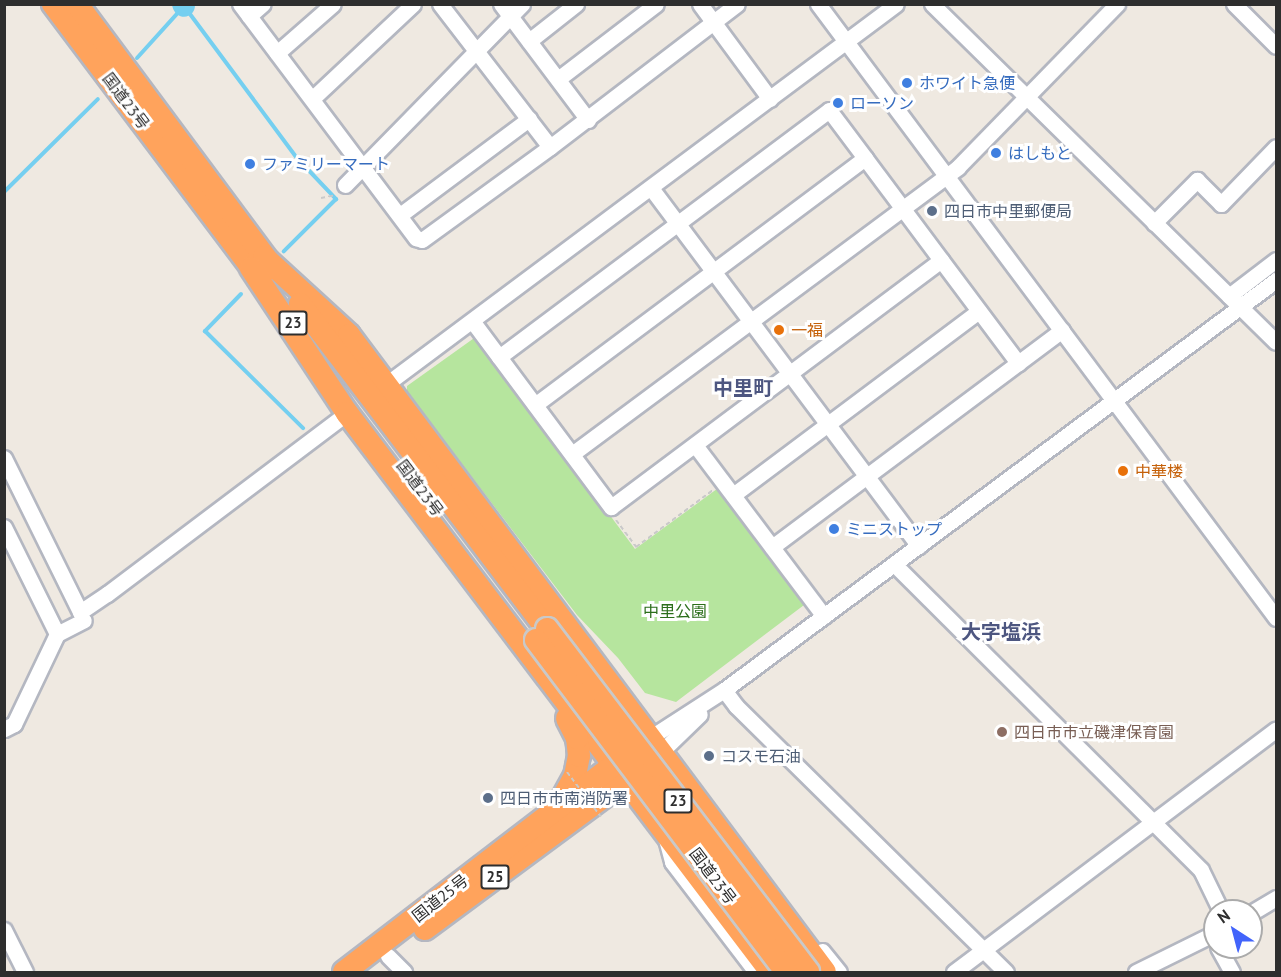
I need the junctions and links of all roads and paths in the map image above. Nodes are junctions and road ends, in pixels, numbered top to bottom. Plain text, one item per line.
1 (53, 4) edge
2 (77, 4) edge
3 (263, 4) edge
4 (333, 4) edge
5 (413, 4) edge
6 (440, 4) edge
7 (522, 4) edge
8 (576, 4) edge
9 (656, 4) edge
10 (700, 4) edge
11 (737, 4) edge
12 (818, 4) edge
13 (896, 4) edge
14 (932, 4) edge
15 (1117, 4) edge
16 (1234, 4) edge
17 (244, 10) edge
18 (506, 10) edge
19 (714, 23) junction
20 (529, 41) junction
21 (846, 41) junction
22 (1276, 46) edge
23 (477, 51) junction
24 (277, 53) junction
25 (558, 79) junction
26 (1025, 97) junction
27 (313, 98) junction
28 (770, 99) junction
29 (529, 119) junction
30 (588, 120) junction
31 (550, 147) junction
32 (1276, 147) edge
33 (865, 158) junction
34 (363, 167) junction
35 (946, 176) junction
36 (345, 185) dead end
37 (651, 188) junction
38 (902, 208) junction
39 (400, 215) junction
40 (1154, 223) junction
41 (678, 224) junction
42 (941, 260) junction
43 (1276, 260) edge
44 (258, 262) junction
45 (714, 272) junction
46 (1276, 280) edge
47 (1229, 296) junction
48 (1245, 304) junction
49 (979, 311) junction
50 (751, 321) junction
51 (473, 322) junction
52 (1062, 330) junction
53 (1276, 342) edge
54 (499, 357) junction
55 (1018, 363) junction
56 (790, 373) junction
57 (386, 384) junction
58 (1114, 401) junction
59 (535, 405) junction
60 (347, 413) junction
61 (828, 424) junction
62 (695, 445) junction
63 (572, 454) junction
64 (4, 458) edge
65 (867, 476) junction
66 (723, 482) junction
67 (733, 495) junction
68 (611, 507) junction
69 (4, 527) edge
70 (919, 546) junction
71 (772, 547) junction
72 (894, 564) junction
73 (824, 616) junction
74 (1276, 618) edge
75 (84, 620) dead end
76 (57, 634) junction
77 (541, 635) junction
78 (724, 690) junction
79 (562, 698) junction
80 (4, 729) edge
81 (1276, 729) edge
82 (656, 745) junction
83 (567, 772) dead end
84 (620, 774) junction
85 (559, 805) junction
86 (701, 808) junction
87 (601, 817) dead end
88 (1155, 822) junction
89 (663, 829) junction
90 (1276, 898) edge
91 (1215, 899) edge
92 (1263, 906) edge
93 (4, 930) edge
94 (1203, 944) edge
95 (983, 950) junction
96 (387, 956) junction
97 (25, 972) edge
98 (344, 972) edge
99 (366, 972) edge
100 (404, 972) edge
101 (756, 972) edge
102 (771, 972) edge
103 (786, 972) edge
104 (808, 972) edge
105 (825, 972) edge
106 (839, 972) edge
107 (954, 972) edge
108 (1006, 972) edge
109 (1136, 972) edge

1 - 44 highway, 国道23号 / 23
2 - 44 highway, 国道23号 / 23
3 - 17 street
4 - 24 street
5 - 27 street
6 - 23 street
7 - 18 street
8 - 20 street
9 - 25 street
10 - 19 street
11 - 19 street
12 - 21 street
13 - 21 street
14 - 26 street
15 - 26 street
16 - 22 street
17 - 24 street
18 - 20 street
18 - 23 street
19 - 28 street
19 - 30 street
20 - 25 street
21 - 28 street
21 - 35 street
23 - 29 street
23 - 34 street
24 - 27 street
25 - 30 street
26 - 35 street
26 - 40 street
27 - 34 street
28 - 37 street
29 - 31 street
29 - 39 street
30 - 31 street
31 - 39 street
32 - 40 street
33 - 38 street
33 - 41 street
33 - 45 street
34 - 36 street
34 - 39 street
35 - 38 street
35 - 52 street
37 - 41 street
37 - 51 street
38 - 42 street
38 - 50 street
40 - 47 street
41 - 45 street
41 - 54 street
42 - 49 street
42 - 56 street
43 - 47 street
44 - 57 highway
44 - 60 highway
44 - 77 highway, 国道23号 / 23
45 - 50 street
45 - 59 street
46 - 48 street
47 - 48 street
48 - 53 street
48 - 58 street
49 - 55 street
49 - 61 street
50 - 56 street
50 - 63 street
51 - 54 street
51 - 57 street
52 - 55 street
52 - 58 street
54 - 59 street
55 - 65 street
56 - 61 street
56 - 62 street
57 - 82 highway
58 - 70 street
58 - 74 street
59 - 63 street
60 - 64 street
60 - 79 highway
61 - 65 street
61 - 67 street
62 - 66 street
62 - 68 street
63 - 68 street
65 - 70 street
65 - 71 street
66 - 67 street
66 - 68 path
67 - 71 street
69 - 76 street
70 - 72 street
71 - 73 street
72 - 73 street
72 - 88 street
73 - 78 street
75 - 76 street
76 - 80 street
77 - 103 highway, 国道23号 / 23, bridge
77 - 104 highway, 国道23号 / 23, bridge
78 - 82 street
78 - 95 street
79 - 84 highway
79 - 85 highway
81 - 88 street
82 - 84 highway, 国道25号 / 25
82 - 86 highway
83 - 87 path, bridge
84 - 85 highway, 国道25号 / 25
84 - 89 highway, 23
84 - 96 highway, 国道25号 / 25
85 - 98 highway, 国道25号 / 25
86 - 105 highway
86 - 106 street
88 - 91 street
88 - 95 street
89 - 101 street
89 - 102 highway, 23
90 - 92 street
93 - 97 street
94 - 109 street
95 - 107 street
95 - 108 street
96 - 99 highway, 国道25号 / 25
96 - 100 street

